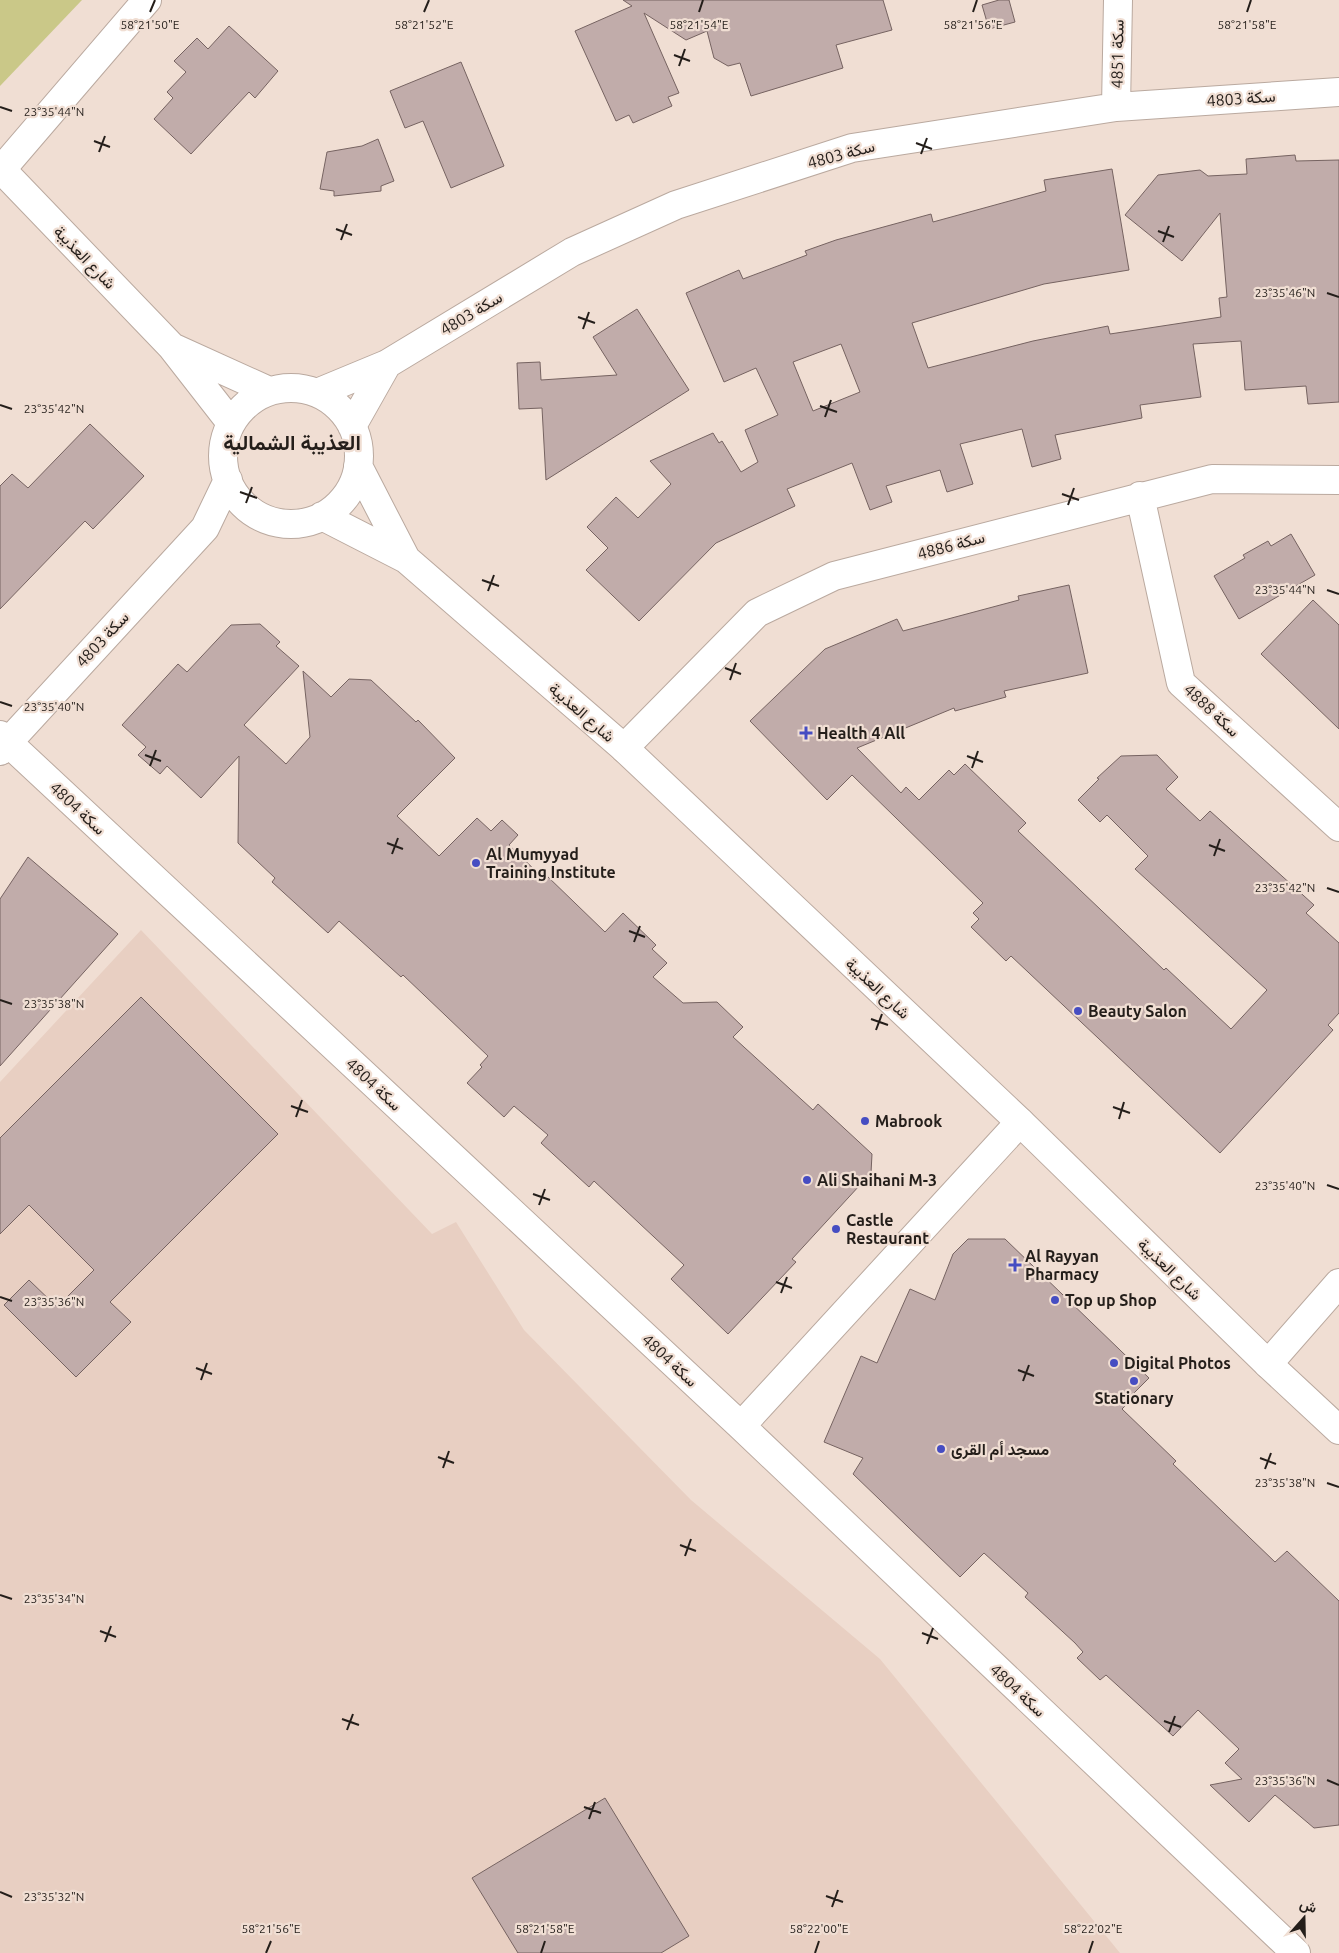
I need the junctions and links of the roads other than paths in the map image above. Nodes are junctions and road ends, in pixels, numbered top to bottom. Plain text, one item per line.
1 (147, 0) edge
2 (1118, 0) edge
3 (1339, 92) edge
4 (1116, 107) junction
5 (1, 169) edge
6 (171, 346) junction
7 (387, 364) junction
8 (269, 391) junction
9 (317, 393) junction
10 (231, 423) junction
11 (352, 426) junction
12 (358, 466) junction
13 (228, 480) junction
14 (1339, 480) edge
15 (1140, 496) junction
16 (252, 511) junction
17 (322, 516) junction
18 (205, 528) junction
19 (406, 559) junction
20 (2, 743) edge
21 (624, 748) junction
22 (1339, 827) edge
23 (1020, 1122) junction
24 (1339, 1283) edge
25 (1268, 1364) junction
26 (741, 1426) junction
27 (1339, 1430) edge
28 (1296, 1953) edge

1 - 5 street
2 - 4 street, سكة 4851
3 - 4 street, سكة 4803
4 - 7 street, سكة 4803
5 - 6 street, شارع العذيبة
6 - 8 street, شارع العذيبة
6 - 10 street, شارع العذيبة
7 - 9 street, سكة 4803
7 - 11 street, سكة 4803
8 - 9 street
8 - 10 street
9 - 11 street
10 - 13 street
11 - 12 street
12 - 17 street
12 - 19 street, شارع العذيبة
13 - 16 street
13 - 18 street, سكة 4803
14 - 15 street, سكة 4886
15 - 21 street, سكة 4886
15 - 22 street, سكة 4888
16 - 17 street
16 - 18 street, سكة 4803
17 - 19 street, شارع العذيبة
18 - 20 street, سكة 4803
19 - 21 street, شارع العذيبة
20 - 26 street, سكة 4804
21 - 23 street, شارع العذيبة
23 - 25 street, شارع العذيبة
23 - 26 street
24 - 25 street
25 - 27 street, شارع العذيبة
26 - 28 street, سكة 4804

